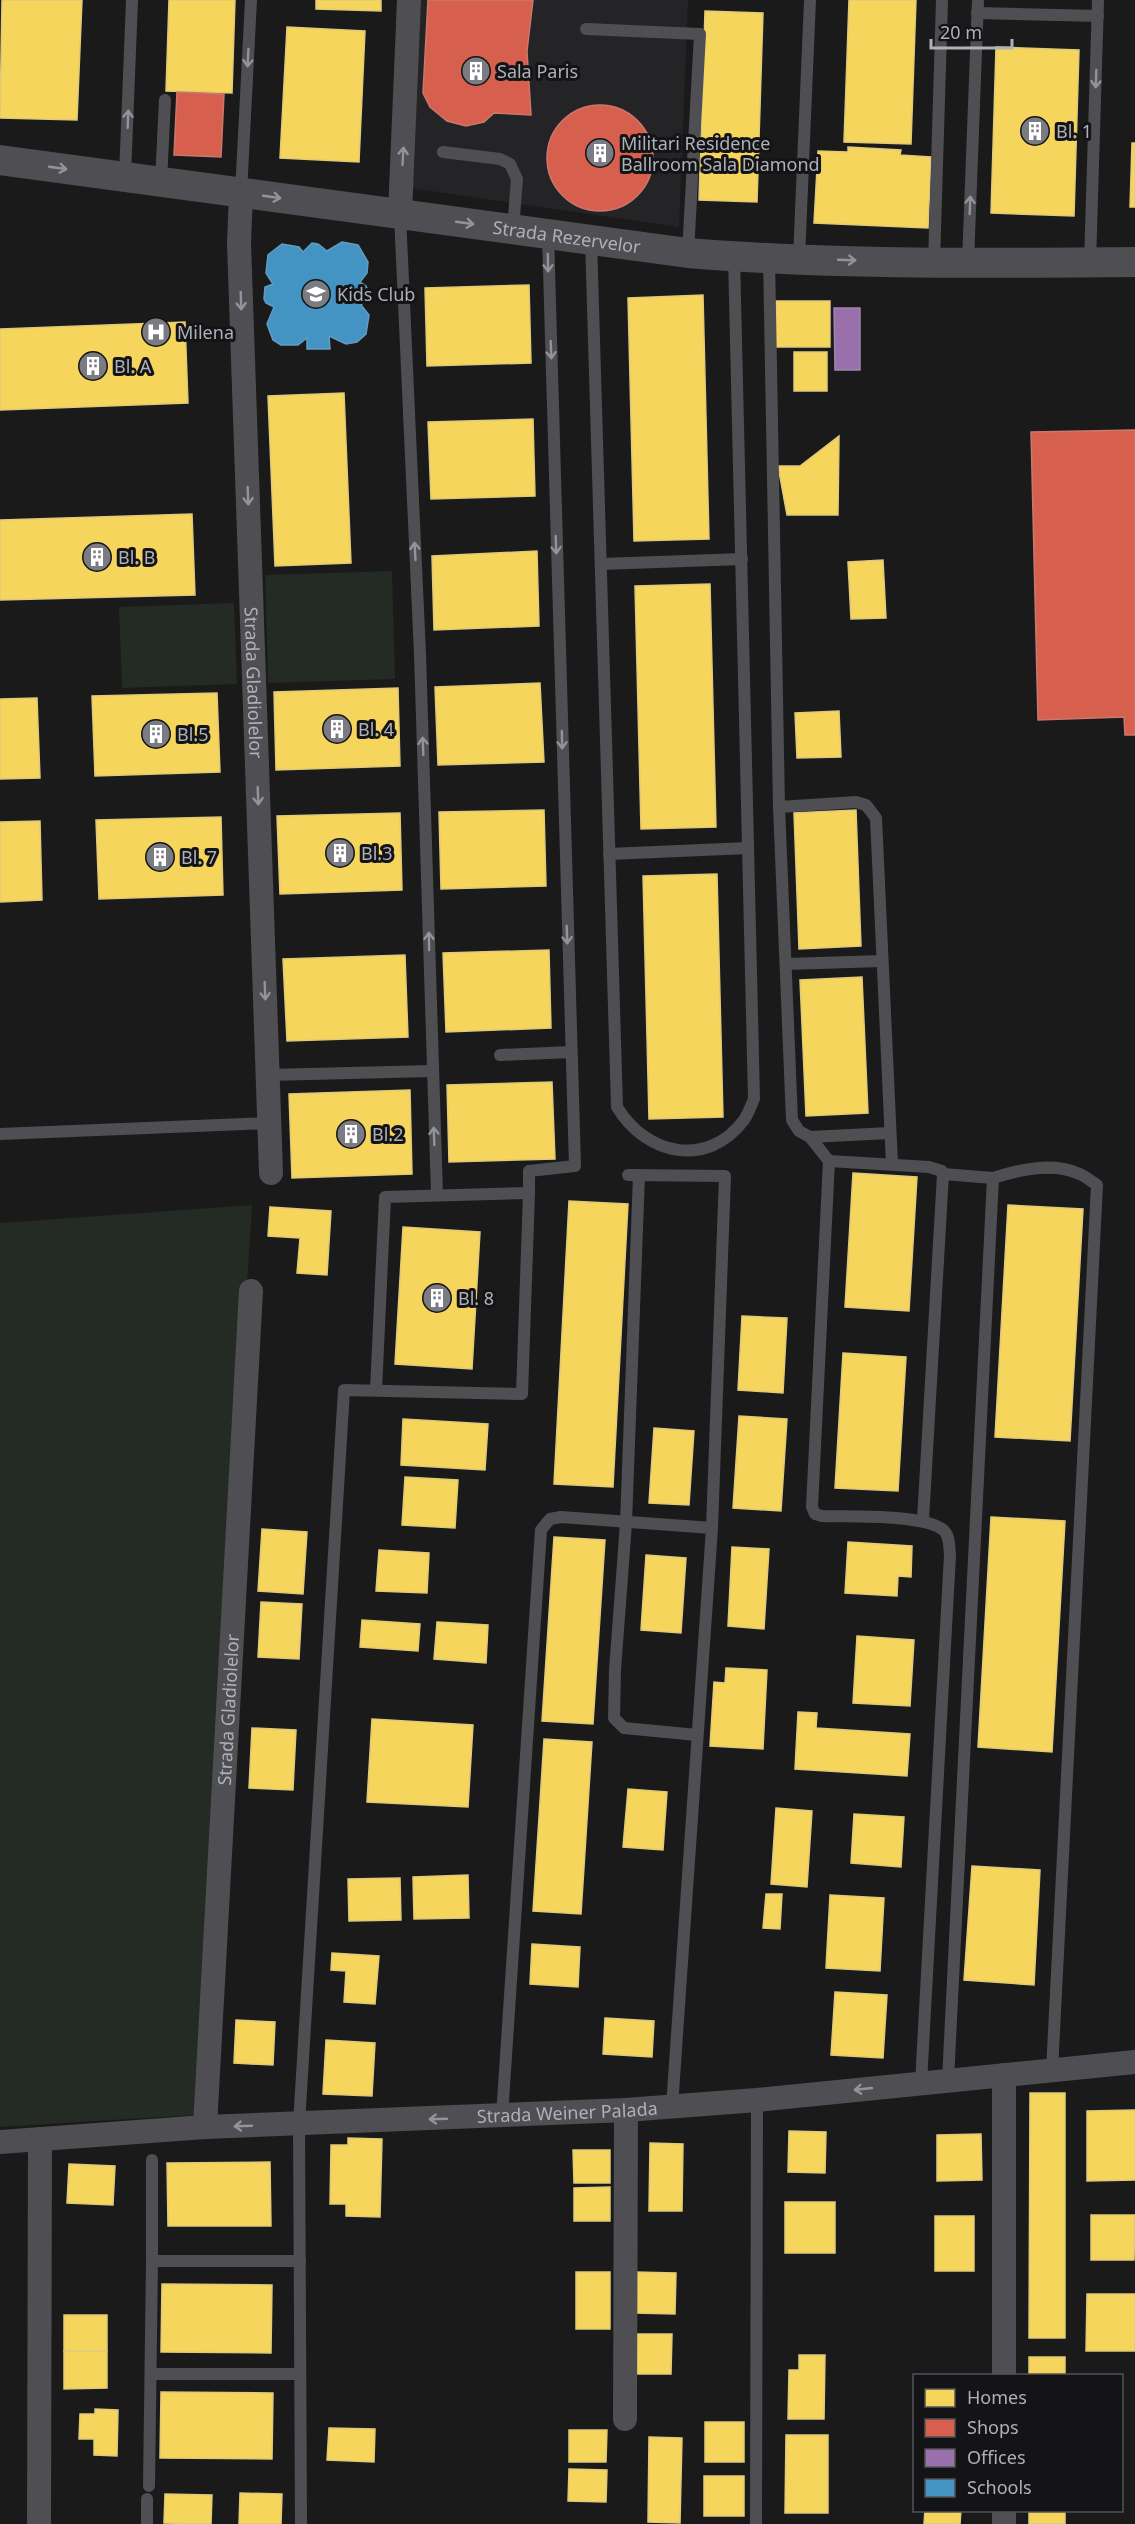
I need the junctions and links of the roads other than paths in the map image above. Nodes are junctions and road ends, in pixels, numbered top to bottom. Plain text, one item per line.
1 (132, 0) edge
2 (251, 0) edge
3 (410, 0) edge
4 (810, 0) edge
5 (942, 0) edge
6 (978, 0) edge
7 (1098, 0) edge
8 (977, 13) junction
9 (1098, 16) junction
10 (586, 29) dead end
11 (165, 99) dead end
12 (443, 152) dead end
13 (0, 160) edge
14 (125, 177) junction
15 (161, 182) junction
16 (241, 192) junction
17 (400, 214) junction
18 (513, 229) junction
19 (548, 234) junction
20 (591, 240) junction
21 (688, 252) junction
22 (734, 256) junction
23 (769, 258) junction
24 (799, 258) junction
25 (1090, 262) junction
26 (1135, 262) edge
27 (934, 263) junction
28 (968, 264) junction
29 (742, 559) junction
30 (601, 564) junction
31 (779, 807) junction
32 (748, 848) junction
33 (609, 854) junction
34 (882, 961) junction
35 (786, 964) junction
36 (571, 1052) junction
37 (501, 1055) dead end
38 (432, 1071) junction
39 (268, 1076) junction
40 (270, 1123) junction
41 (890, 1133) junction
42 (0, 1134) edge
43 (810, 1137) junction
44 (829, 1161) junction
45 (891, 1164) junction
46 (272, 1173) dead end
47 (943, 1174) junction
48 (993, 1178) junction
49 (529, 1193) junction
50 (437, 1194) junction
51 (251, 1291) dead end
52 (376, 1390) junction
53 (923, 1520) junction
54 (626, 1522) junction
55 (712, 1528) junction
56 (697, 1735) junction
57 (1135, 2062) edge
58 (1052, 2071) junction
59 (1004, 2075) junction
60 (948, 2080) junction
61 (921, 2083) junction
62 (757, 2100) junction
63 (672, 2107) junction
64 (626, 2110) junction
65 (502, 2116) junction
66 (299, 2124) junction
67 (205, 2127) junction
68 (40, 2139) junction
69 (0, 2142) edge
70 (152, 2160) dead end
71 (152, 2261) junction
72 (300, 2261) junction
73 (151, 2374) junction
74 (300, 2374) junction
75 (1004, 2374) edge
76 (625, 2419) dead end
77 (39, 2524) edge
78 (147, 2524) edge
79 (301, 2524) edge
80 (756, 2524) edge

14 -> 1 lane
2 -> 16 lane
17 -> 3 street
4 - 24 lane
5 - 27 lane
6 - 8 lane
7 - 9 lane
8 - 9 lane
28 -> 8 lane
9 -> 25 lane
10 - 21 lane
11 - 15 lane
12 - 18 lane
13 -> 14 street, Strada Rezervelor
14 - 15 street, Strada Rezervelor
15 - 16 street, Strada Rezervelor
16 -> 17 street, Strada Rezervelor
16 -> 39 street, Strada Gladiolelor
17 -> 18 street, Strada Rezervelor
38 -> 17 lane
18 - 19 street, Strada Rezervelor
19 - 20 street, Strada Rezervelor
19 -> 36 lane
20 - 21 street, Strada Rezervelor
20 - 30 lane
21 - 22 street, Strada Rezervelor
22 - 23 street, Strada Rezervelor
22 - 29 lane
23 - 24 street, Strada Rezervelor
23 - 31 lane
24 -> 27 street, Strada Rezervelor
25 - 26 street, Strada Rezervelor
25 - 28 street, Strada Rezervelor
27 - 28 street, Strada Rezervelor
29 - 30 lane
29 - 32 lane
30 - 33 lane
31 - 34 lane
31 - 35 lane
32 - 33 lane
32 - 33 lane
34 - 35 lane
34 - 41 lane
35 - 43 lane
36 - 37 lane
36 - 49 lane
38 - 39 lane
50 -> 38 lane
39 - 40 street, Strada Gladiolelor
40 - 42 lane
40 - 46 street, Strada Gladiolelor
41 - 43 lane
41 - 45 lane
43 - 44 lane
44 - 45 lane
44 - 53 lane
45 - 47 lane
47 - 48 lane
47 - 53 lane
48 - 58 lane
48 - 60 lane
49 - 50 lane
49 - 52 lane
50 - 52 lane
51 - 67 street, Strada Gladiolelor
52 - 66 lane
53 - 61 lane
54 - 55 lane
54 - 55 lane
54 - 56 lane
54 - 65 lane
55 - 56 lane
56 - 63 lane
57 - 58 street, Strada Weiner Palada
58 - 59 street, Strada Weiner Palada
59 - 60 street, Strada Weiner Palada
59 - 75 street
60 - 61 street, Strada Weiner Palada
61 -> 62 street, Strada Weiner Palada
62 - 63 street, Strada Weiner Palada
62 - 80 lane
63 - 64 street, Strada Weiner Palada
64 - 65 street, Strada Weiner Palada
64 - 76 street
65 -> 66 street, Strada Weiner Palada
66 -> 67 street, Strada Weiner Palada
66 - 72 lane
67 - 68 street, Strada Weiner Palada
68 - 69 street, Strada Weiner Palada
68 - 77 street
70 - 71 lane
71 - 72 lane
71 - 73 lane
72 - 74 lane
73 - 74 lane
73 - 78 lane
74 - 79 lane

